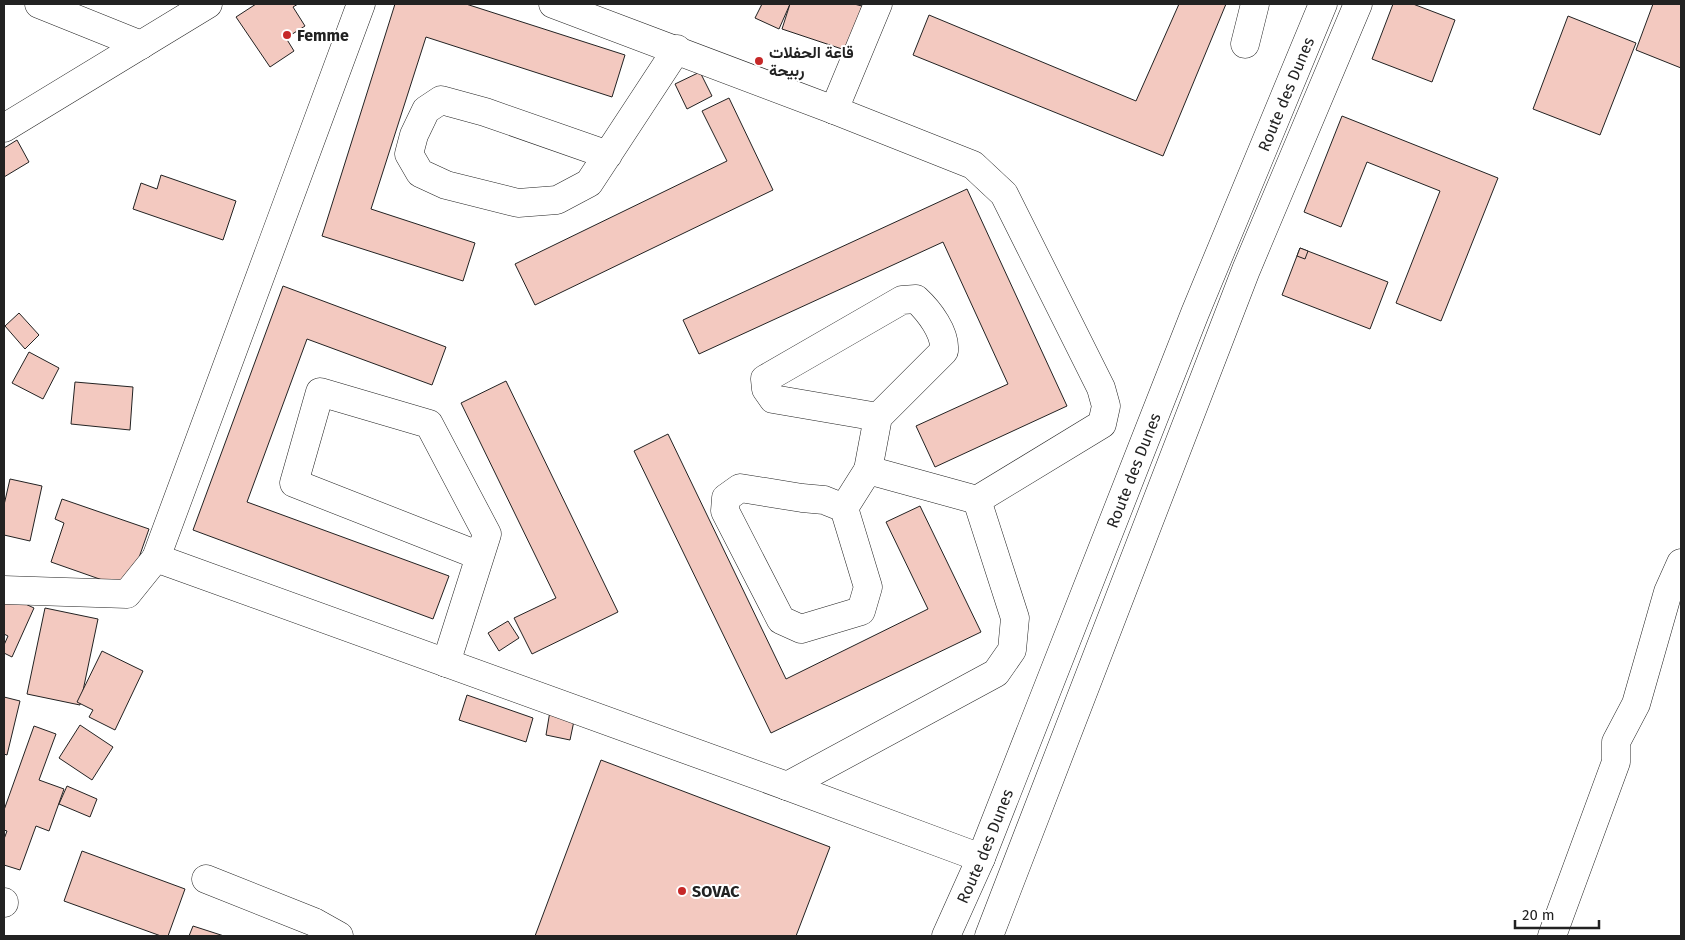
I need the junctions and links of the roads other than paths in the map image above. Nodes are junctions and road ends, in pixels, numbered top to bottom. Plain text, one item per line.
1 (39, 4) edge
2 (208, 4) edge
3 (361, 4) edge
4 (553, 4) edge
5 (878, 4) edge
6 (1255, 4) edge
7 (1323, 4) edge
8 (1358, 4) edge
9 (1244, 44) dead end
10 (141, 45) junction
11 (677, 50) junction
12 (834, 110) junction
13 (4, 128) edge
14 (608, 155) junction
15 (878, 416) junction
16 (868, 470) junction
17 (976, 500) junction
18 (844, 508) junction
19 (480, 556) junction
20 (156, 558) junction
21 (1681, 563) edge
22 (4, 590) edge
23 (446, 663) junction
24 (787, 786) junction
25 (981, 858) junction
26 (206, 879) dead end
27 (339, 936) edge
28 (946, 936) edge
29 (989, 936) edge
30 (1552, 936) edge

1 - 10 street
2 - 10 street
3 - 20 street
4 - 11 street
5 - 12 street
6 - 9 street
7 - 25 street, Route des Dunes
8 - 29 street, Route des Dunes
10 - 13 street
11 - 12 street
11 - 14 street
12 - 17 street
14 - 14 street
15 - 15 street
15 - 16 street
16 - 17 street
16 - 18 street
17 - 24 street
18 - 18 street
19 - 19 street
19 - 23 street
20 - 22 street
20 - 23 street
21 - 30 street
23 - 24 street
24 - 25 street
25 - 28 street, Route des Dunes
26 - 27 street

